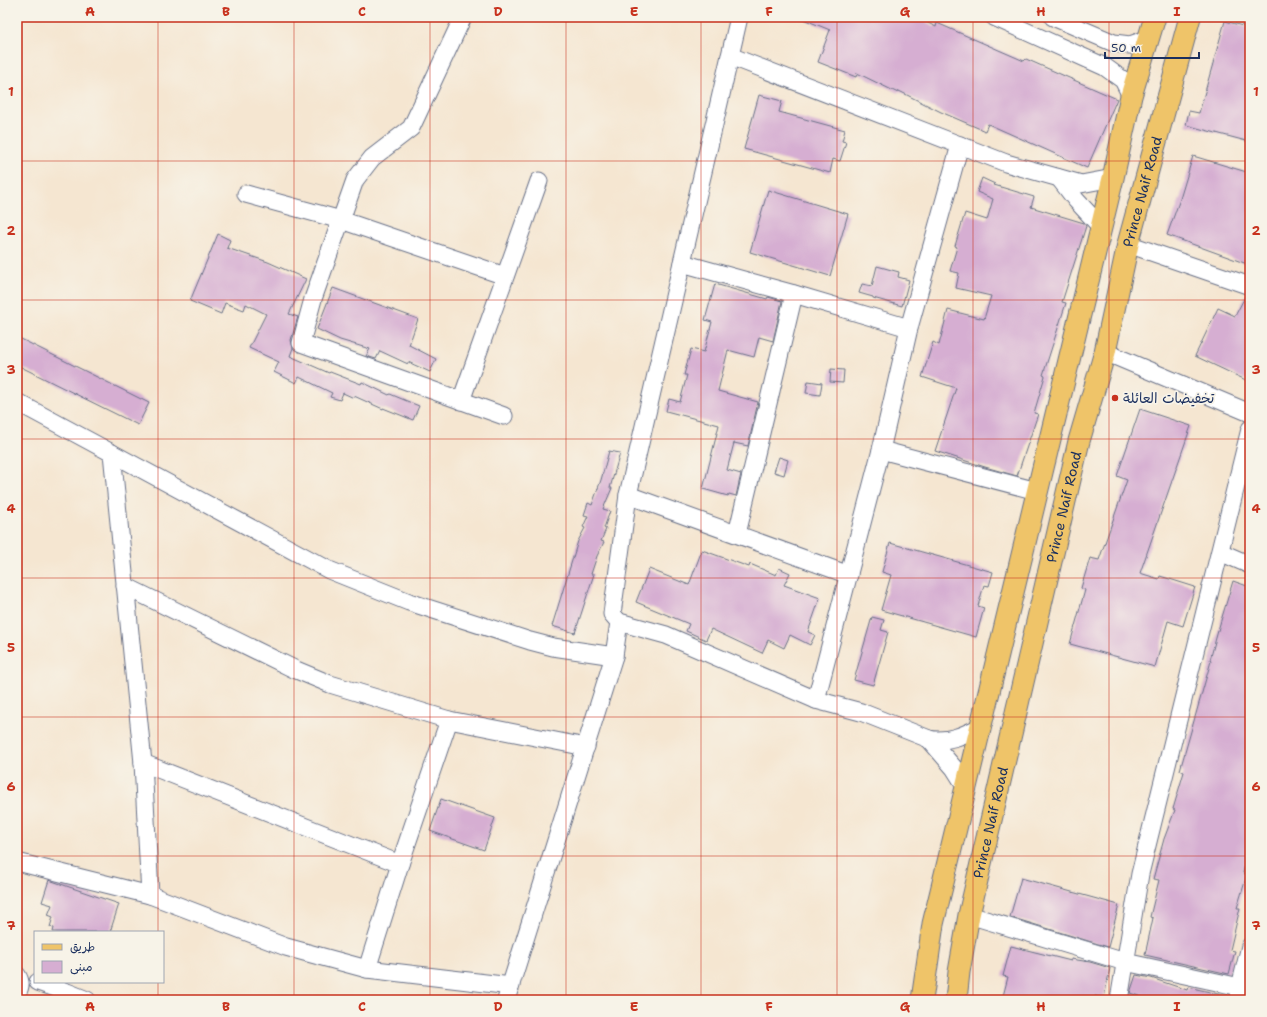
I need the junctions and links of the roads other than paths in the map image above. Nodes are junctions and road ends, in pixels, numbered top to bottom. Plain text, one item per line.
1 (463, 17) edge
2 (739, 17) edge
3 (994, 17) edge
4 (1053, 17) edge
5 (1156, 17) edge
6 (1190, 17) edge
7 (1150, 38) junction
8 (730, 56) junction
9 (1131, 96) junction
10 (960, 145) junction
11 (1059, 178) junction
12 (1113, 178) junction
13 (539, 181) dead end
14 (246, 194) dead end
15 (341, 220) junction
16 (1100, 226) junction
17 (1128, 244) junction
18 (682, 263) junction
19 (505, 276) junction
20 (1250, 286) edge
21 (794, 294) junction
22 (909, 328) junction
23 (1104, 352) junction
24 (461, 401) junction
25 (17, 402) edge
26 (1250, 413) edge
27 (504, 416) dead end
28 (1250, 429) edge
29 (881, 450) junction
30 (112, 453) junction
31 (1037, 491) junction
32 (628, 495) junction
33 (737, 534) junction
34 (1220, 552) junction
35 (1250, 565) edge
36 (849, 575) junction
37 (125, 586) junction
38 (619, 622) junction
39 (614, 656) junction
40 (816, 700) junction
41 (449, 720) junction
42 (980, 727) junction
43 (929, 739) junction
44 (586, 747) junction
45 (143, 763) junction
46 (966, 787) junction
47 (17, 862) edge
48 (400, 864) junction
49 (150, 895) junction
50 (969, 915) junction
51 (1250, 946) edge
52 (1126, 962) junction
53 (367, 969) junction
54 (17, 975) edge
55 (34, 981) edge
56 (39, 983) edge
57 (17, 993) edge
58 (509, 993) edge
59 (1240, 993) edge
60 (87, 1000) edge
61 (922, 1000) edge
62 (956, 1000) edge
63 (1119, 1000) edge

1 - 15 street
2 - 8 street
3 - 9 street
4 - 7 street
5 - 7 main road, Prince Naif Road
6 - 17 main road, Prince Naif Road
7 - 9 main road, Prince Naif Road
8 - 10 street
8 - 18 street
9 - 12 main road, Prince Naif Road
10 - 11 street
10 - 22 street
11 - 12 street
11 - 16 street
12 - 16 main road, Prince Naif Road
13 - 19 street
14 - 15 street
15 - 19 street
15 - 24 street
16 - 31 main road, Prince Naif Road
17 - 20 street
17 - 23 main road, Prince Naif Road
18 - 21 street
18 - 32 street
19 - 24 street
21 - 22 street
21 - 33 street
22 - 29 street
23 - 26 street
23 - 50 main road, Prince Naif Road
24 - 27 street
25 - 30 street
28 - 34 street
29 - 31 street
29 - 36 street
30 - 37 street
30 - 39 street
31 - 42 main road, Prince Naif Road
32 - 33 street
32 - 38 street
33 - 36 street
34 - 35 street
34 - 52 street
36 - 40 street
37 - 41 street
37 - 45 street
38 - 39 street
38 - 40 street
39 - 44 street
40 - 43 street
41 - 44 street
41 - 48 street
42 - 43 street
42 - 46 main road, Prince Naif Road
43 - 46 street
44 - 58 street
45 - 48 street
45 - 49 street
46 - 61 main road, Prince Naif Road
47 - 49 street
48 - 53 street
49 - 53 street
50 - 52 street
50 - 62 main road, Prince Naif Road
51 - 59 street
52 - 59 street
52 - 63 street
53 - 58 street
54 - 55 street
54 - 57 street
56 - 60 street

